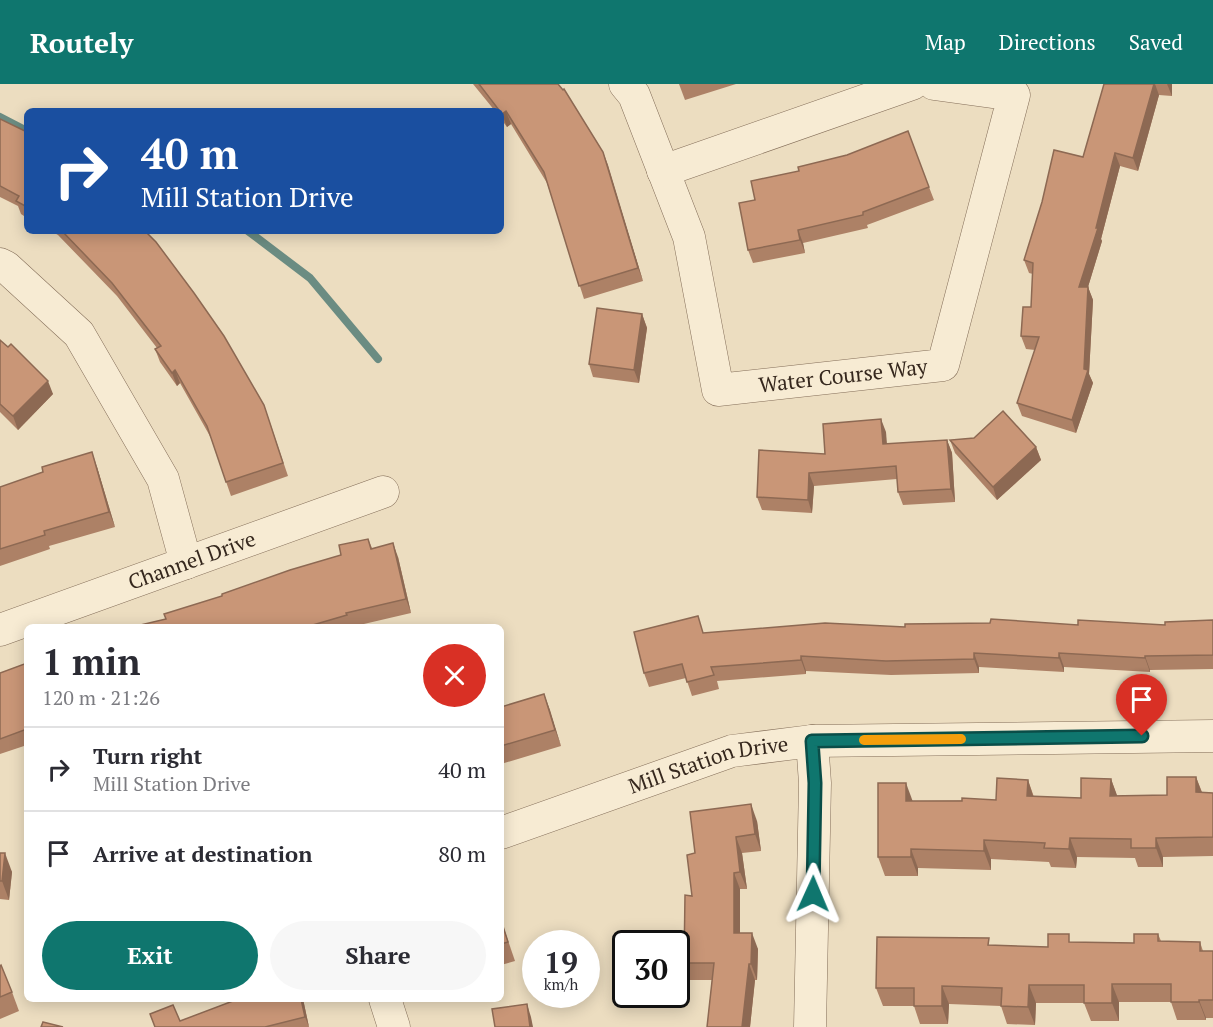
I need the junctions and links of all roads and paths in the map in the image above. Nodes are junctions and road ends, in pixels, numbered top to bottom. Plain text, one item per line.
1 (625, 84) edge
2 (912, 84) edge
3 (934, 84) edge
4 (663, 171) junction
5 (0, 264) edge
6 (383, 492) dead end
7 (186, 563) junction
8 (0, 630) edge
9 (1213, 736) edge
10 (812, 741) junction
11 (504, 833) edge
12 (386, 1002) edge
13 (394, 1027) edge
14 (810, 1027) edge

1 - 4 street, Water Course Way
2 - 4 street
3 - 4 street, Water Course Way
5 - 7 street
6 - 7 street, Channel Drive
7 - 8 street, Channel Drive
9 - 10 street, Mill Station Drive
10 - 11 street, Mill Station Drive
10 - 14 street
12 - 13 street

